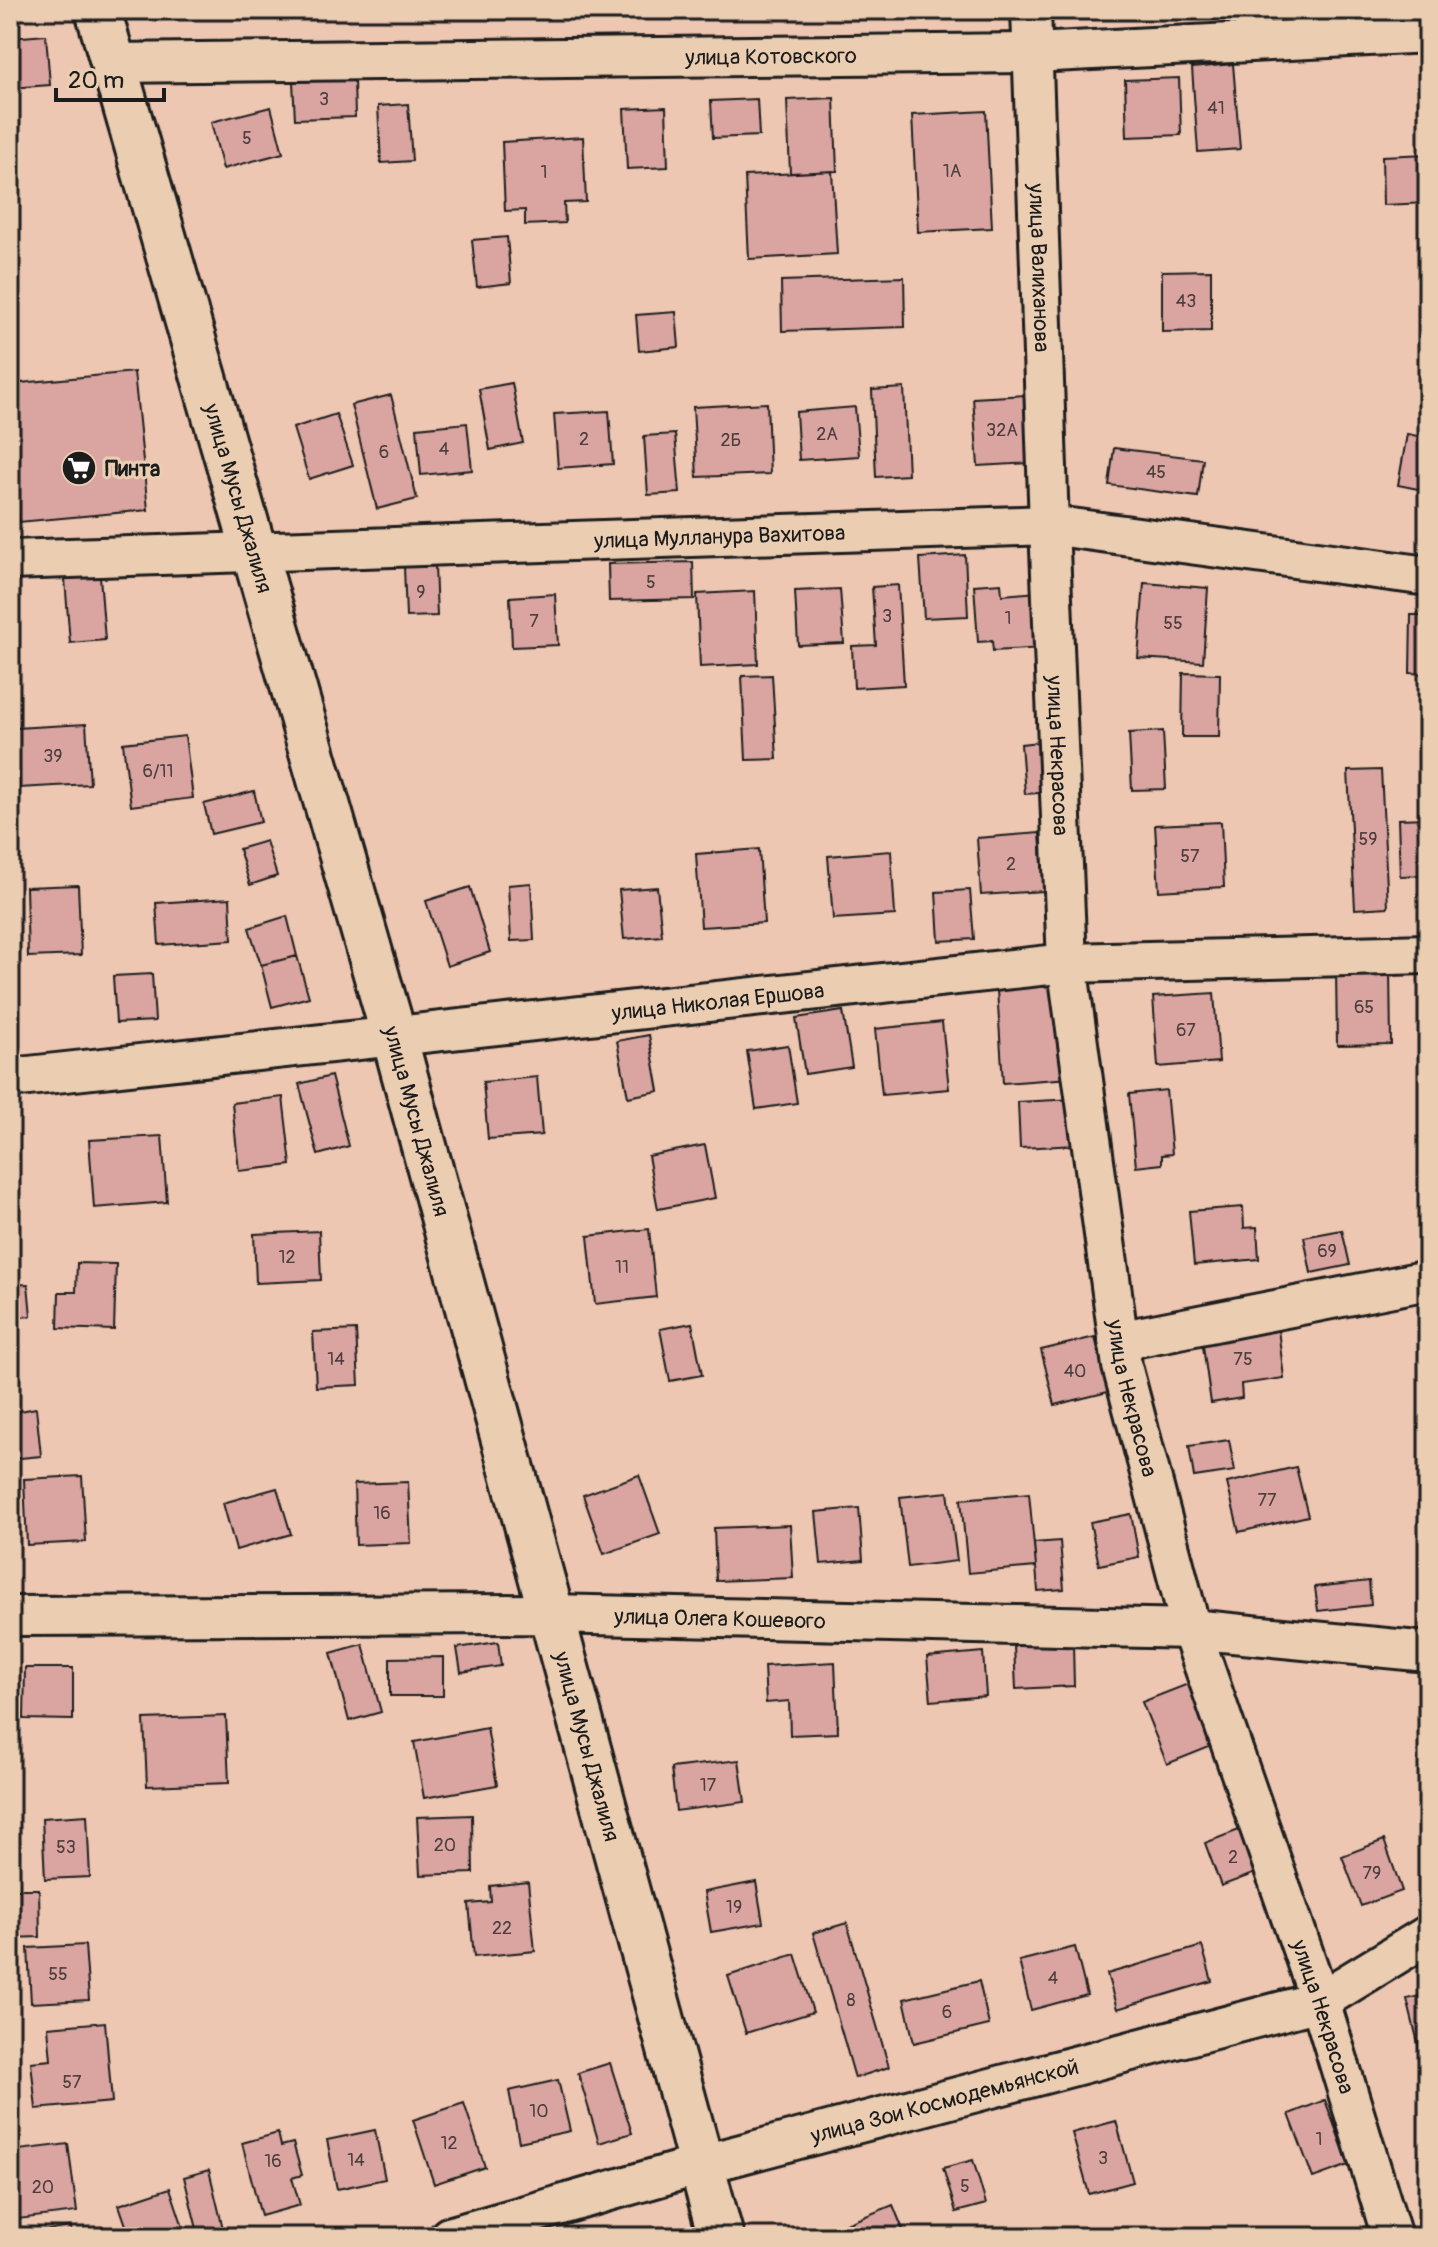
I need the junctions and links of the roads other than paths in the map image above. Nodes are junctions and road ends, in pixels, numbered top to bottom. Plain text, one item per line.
1 (98, 10) edge
2 (1031, 10) edge
3 (1428, 33) edge
4 (1033, 53) junction
5 (113, 63) junction
6 (1049, 525) junction
7 (254, 550) junction
8 (10, 560) edge
9 (1428, 576) edge
10 (1428, 954) edge
11 (1067, 963) junction
12 (394, 1036) junction
13 (10, 1078) edge
14 (1428, 1280) edge
15 (1118, 1341) junction
16 (550, 1614) junction
17 (10, 1616) edge
18 (1191, 1629) junction
19 (1428, 1652) edge
20 (1428, 1935) edge
21 (1320, 2001) junction
22 (700, 2165) junction
23 (449, 2237) edge
24 (721, 2237) edge
25 (1392, 2237) edge

1 - 5 main road, улица Мусы Джалиля
2 - 4 street, улица Валиханова
3 - 4 street, улица Котовского
4 - 5 street, улица Котовского
4 - 6 street, улица Валиханова
5 - 7 main road, улица Мусы Джалиля
6 - 7 street, улица Мулланура Вахитова
6 - 9 street, улица Мулланура Вахитова
6 - 11 street, улица Некрасова
7 - 8 street, улица Мулланура Вахитова
7 - 12 main road, улица Мусы Джалиля
10 - 11 street, улица Николая Ершова
11 - 12 street, улица Николая Ершова
11 - 15 street, улица Некрасова
12 - 13 street, улица Николая Ершова
12 - 16 main road, улица Мусы Джалиля
14 - 15 street
15 - 18 street, улица Некрасова
16 - 17 street, улица Олега Кошевого
16 - 18 street, улица Олега Кошевого
16 - 22 main road, улица Мусы Джалиля
18 - 19 street, улица Олега Кошевого
18 - 21 street, улица Некрасова
20 - 21 street, улица Зои Космодемьянской
21 - 22 street, улица Зои Космодемьянской
21 - 25 street, улица Некрасова
22 - 23 street, улица Зои Космодемьянской
22 - 24 main road, улица Мусы Джалиля

